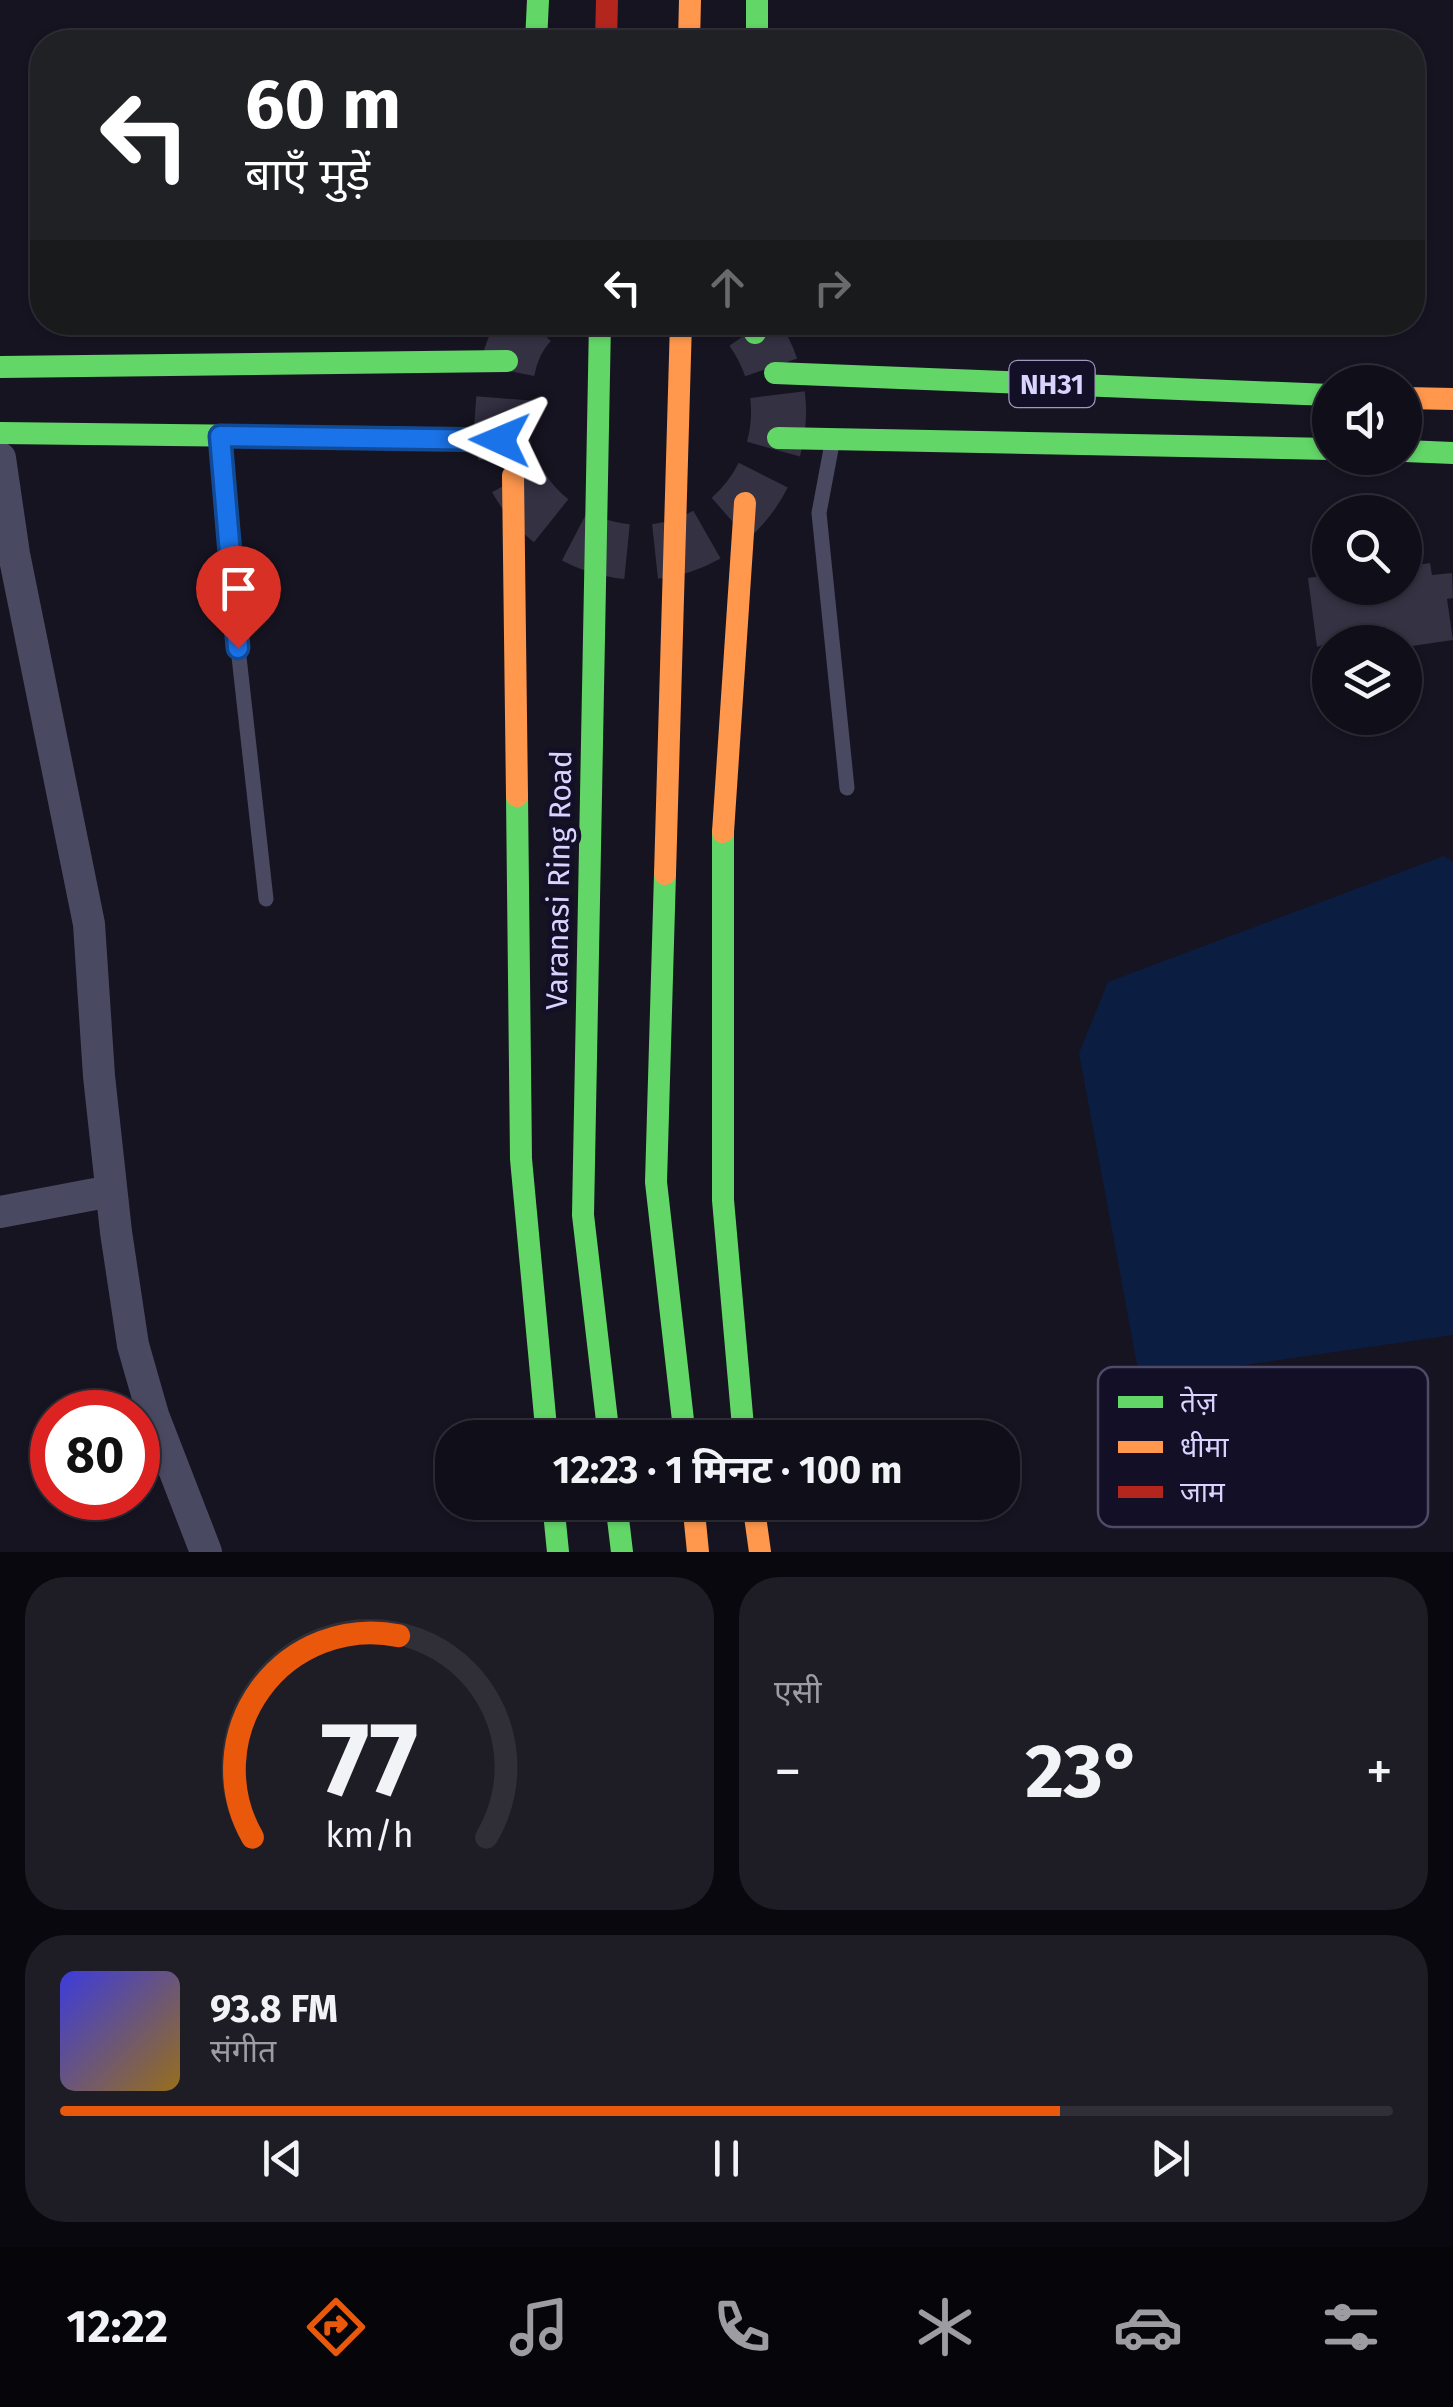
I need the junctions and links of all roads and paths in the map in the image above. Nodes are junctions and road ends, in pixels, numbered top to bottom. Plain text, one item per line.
1 (538, 0) edge
2 (606, 0) edge
3 (690, 0) edge
4 (757, 0) edge
5 (537, 30) edge
6 (606, 30) edge
7 (689, 30) edge
8 (756, 30) edge
9 (600, 335) edge
10 (681, 335) edge
11 (507, 360) dead end
12 (0, 367) edge
13 (774, 373) dead end
14 (1312, 394) edge
15 (1422, 399) edge
16 (1453, 400) edge
17 (0, 434) edge
18 (220, 436) junction
19 (778, 438) dead end
20 (832, 439) junction
21 (500, 440) dead end
22 (1312, 449) edge
23 (1422, 452) edge
24 (1453, 453) edge
25 (0, 458) edge
26 (513, 476) dead end
27 (745, 503) dead end
28 (847, 788) dead end
29 (266, 898) dead end
30 (112, 1190) junction
31 (0, 1212) edge
32 (545, 1420) edge
33 (607, 1420) edge
34 (683, 1420) edge
35 (742, 1420) edge
36 (555, 1520) edge
37 (618, 1520) edge
38 (695, 1520) edge
39 (756, 1520) edge
40 (206, 1552) edge
41 (558, 1552) edge
42 (622, 1552) edge
43 (698, 1552) edge
44 (760, 1552) edge

1 - 5 main road
2 - 6 main road
3 - 7 main road
4 - 8 main road
9 - 33 main road, Varanasi Ring Road
10 - 34 main road
11 - 12 main road
13 - 14 main road, NH31
15 - 16 main road
17 - 18 main road
18 - 21 main road
18 - 29 lane
19 - 20 main road, NH31
20 - 22 main road, NH31
20 - 28 lane
23 - 24 main road
25 - 30 street
26 - 32 main road
27 - 35 main road
30 - 31 street
30 - 40 street
36 - 41 main road
37 - 42 main road
38 - 43 main road
39 - 44 main road

